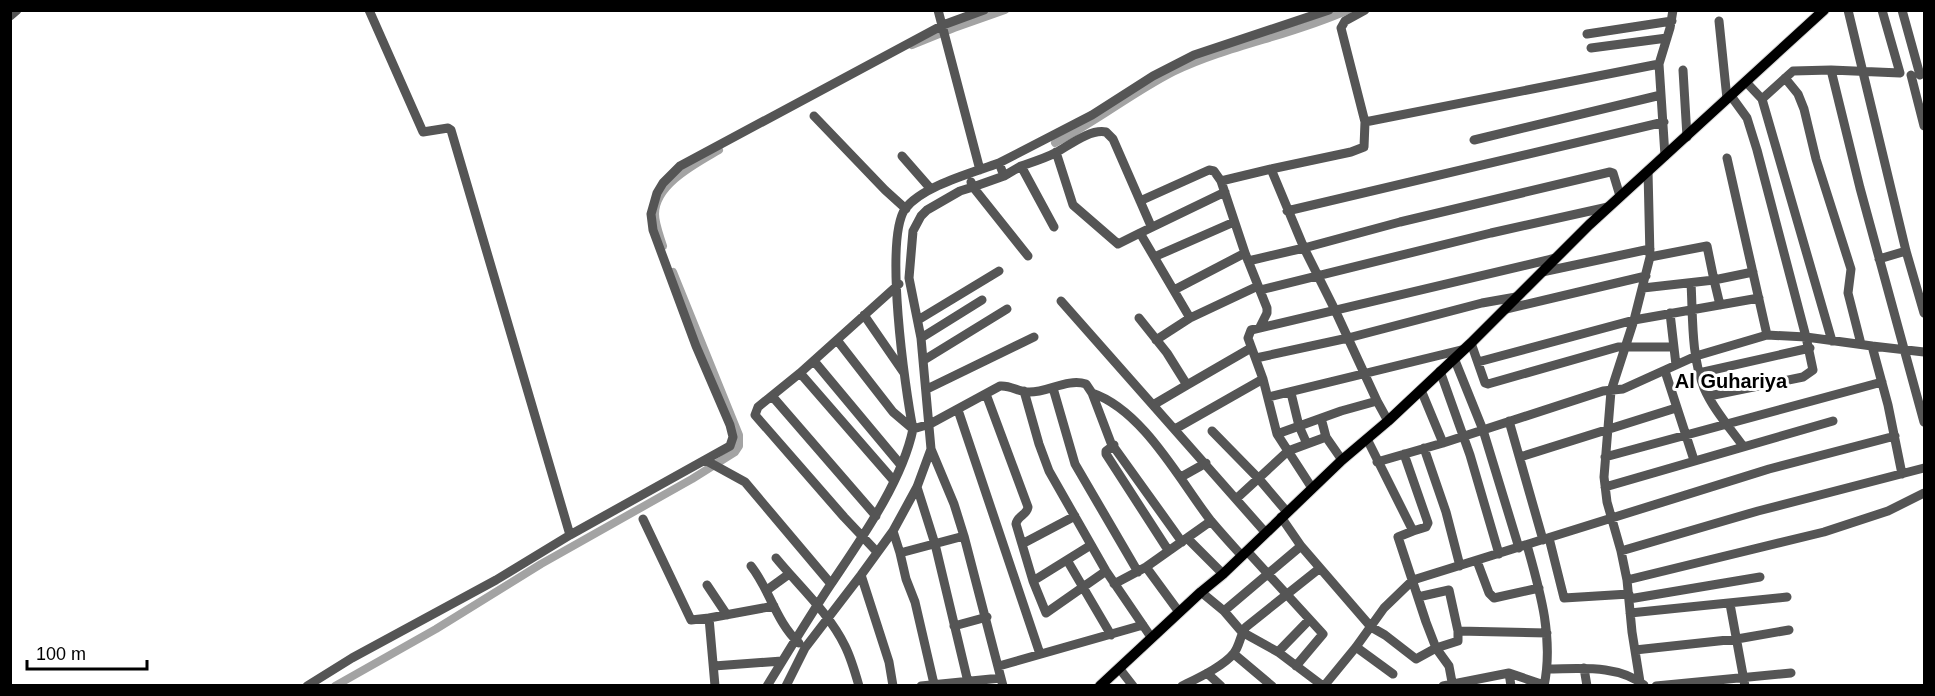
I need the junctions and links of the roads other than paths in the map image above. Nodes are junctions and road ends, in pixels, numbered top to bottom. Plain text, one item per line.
1 (16, 10) edge
2 (369, 10) edge
3 (938, 10) edge
4 (984, 10) edge
5 (1329, 10) edge
6 (1365, 10) edge
7 (1673, 10) edge
8 (1824, 10) edge
9 (1848, 10) edge
10 (1882, 10) edge
11 (1902, 10) edge
12 (10, 16) edge
13 (1672, 21) junction
14 (1719, 21) dead end
15 (944, 30) junction
16 (1587, 34) dead end
17 (1667, 39) junction
18 (1591, 48) dead end
19 (1659, 64) junction
20 (1683, 70) dead end
21 (1832, 70) junction
22 (1864, 70) junction
23 (1900, 74) junction
24 (1919, 75) edge
25 (1785, 78) junction
26 (1746, 82) junction
27 (1661, 95) junction
28 (1729, 98) junction
29 (1762, 99) junction
30 (814, 116) dead end
31 (1365, 122) junction
32 (1664, 123) junction
33 (1924, 126) edge
34 (1687, 137) junction
35 (1474, 140) dead end
36 (1056, 153) junction
37 (902, 156) dead end
38 (1665, 156) junction
39 (1727, 158) dead end
40 (999, 163) junction
41 (1021, 166) junction
42 (1271, 169) junction
43 (980, 170) junction
44 (1648, 171) junction
45 (967, 175) junction
46 (1004, 176) junction
47 (1221, 181) junction
48 (973, 187) junction
49 (930, 189) junction
50 (1225, 192) junction
51 (1620, 196) junction
52 (1140, 201) junction
53 (1608, 207) junction
54 (906, 209) junction
55 (1287, 211) junction
56 (1234, 222) junction
57 (1151, 226) junction
58 (1054, 227) dead end
59 (1140, 233) junction
60 (1304, 248) junction
61 (1906, 250) junction
62 (1650, 253) junction
63 (1028, 256) dead end
64 (1154, 256) junction
65 (1246, 257) junction
66 (1556, 258) junction
67 (1879, 259) junction
68 (999, 271) dead end
69 (1542, 272) junction
70 (1753, 272) junction
71 (1317, 276) junction
72 (1646, 276) junction
73 (909, 278) junction
74 (1714, 280) junction
75 (1691, 283) junction
76 (896, 286) junction
77 (1259, 288) junction
78 (1643, 288) junction
79 (1174, 290) junction
80 (1516, 297) junction
81 (1759, 298) junction
82 (982, 300) dead end
83 (1061, 301) dead end
84 (1720, 305) junction
85 (1007, 309) dead end
86 (1504, 309) junction
87 (1335, 310) junction
88 (1692, 310) junction
89 (1670, 313) junction
90 (1924, 314) edge
91 (864, 315) junction
92 (1139, 318) dead end
93 (1190, 318) junction
94 (918, 320) junction
95 (1634, 320) junction
96 (1260, 327) junction
97 (1767, 335) junction
98 (1034, 337) dead end
99 (1806, 337) junction
100 (921, 338) junction
101 (1348, 338) junction
102 (837, 340) junction
103 (1156, 340) junction
104 (1832, 341) junction
105 (1861, 344) junction
106 (1872, 345) junction
107 (1467, 346) junction
108 (1626, 347) junction
109 (1251, 348) junction
110 (1674, 348) junction
111 (1810, 348) junction
112 (1905, 350) junction
113 (1924, 352) edge
114 (1696, 356) junction
115 (1256, 358) junction
116 (1454, 358) junction
117 (924, 360) junction
118 (814, 361) junction
119 (1478, 362) junction
120 (1676, 365) junction
121 (1440, 371) junction
122 (1665, 371) junction
123 (801, 373) junction
124 (904, 373) junction
125 (1364, 373) junction
126 (1699, 373) junction
127 (1263, 379) junction
128 (1882, 382) junction
129 (1187, 385) junction
130 (1053, 388) junction
131 (927, 389) junction
132 (1421, 390) junction
133 (1024, 392) junction
134 (1611, 392) junction
135 (1092, 393) junction
136 (1291, 393) junction
137 (986, 394) junction
138 (772, 396) junction
139 (1708, 396) junction
140 (1269, 397) junction
141 (1377, 401) junction
142 (1153, 405) junction
143 (1676, 408) junction
144 (958, 410) junction
145 (1322, 418) junction
146 (1388, 421) junction
147 (1833, 421) dead end
148 (1509, 422) junction
149 (1924, 422) edge
150 (930, 424) junction
151 (1727, 424) junction
152 (1299, 426) junction
153 (913, 429) junction
154 (1175, 429) junction
155 (1483, 430) junction
156 (1608, 430) junction
157 (1212, 431) dead end
158 (1277, 434) junction
159 (1463, 435) junction
160 (1685, 436) junction
161 (1895, 436) junction
162 (1326, 437) junction
163 (1367, 439) junction
164 (1443, 443) junction
165 (1307, 444) junction
166 (1114, 446) junction
167 (1743, 446) junction
168 (1424, 448) junction
169 (931, 449) junction
170 (1288, 452) junction
171 (1404, 453) junction
172 (1520, 457) junction
173 (1605, 457) junction
174 (705, 460) junction
175 (1342, 460) junction
176 (1694, 460) junction
177 (1377, 462) junction
178 (1206, 463) junction
179 (900, 464) junction
180 (1924, 468) edge
181 (1902, 474) junction
182 (1181, 477) junction
183 (1259, 479) junction
184 (894, 481) junction
185 (917, 487) junction
186 (1605, 487) junction
187 (1312, 488) junction
188 (1924, 493) edge
189 (1236, 499) junction
190 (1284, 514) junction
191 (876, 516) junction
192 (1075, 516) junction
193 (1612, 518) junction
194 (643, 519) dead end
195 (1211, 521) junction
196 (892, 531) junction
197 (1413, 531) junction
198 (1265, 532) junction
199 (570, 535) junction
200 (862, 536) junction
201 (964, 536) junction
202 (1546, 539) junction
203 (1185, 540) junction
204 (935, 544) junction
205 (1022, 544) junction
206 (1091, 544) junction
207 (1301, 546) junction
208 (1523, 546) junction
209 (1168, 550) junction
210 (1622, 551) junction
211 (877, 552) junction
212 (900, 553) junction
213 (1244, 554) junction
214 (1499, 554) junction
215 (776, 558) dead end
216 (1067, 560) junction
217 (1477, 561) junction
218 (751, 566) dead end
219 (1460, 566) junction
220 (1320, 568) junction
221 (1142, 570) junction
222 (1106, 571) junction
223 (1268, 573) junction
224 (789, 574) junction
225 (1223, 574) junction
226 (861, 575) junction
227 (1760, 577) dead end
228 (1413, 580) junction
229 (1627, 580) junction
230 (1032, 581) junction
231 (831, 584) junction
232 (1114, 584) junction
233 (707, 585) dead end
234 (1084, 587) junction
235 (1539, 588) junction
236 (767, 590) junction
237 (1201, 592) junction
238 (1287, 595) junction
239 (1629, 596) junction
240 (1418, 597) junction
241 (1787, 597) dead end
242 (1730, 604) junction
243 (774, 606) junction
244 (817, 606) junction
245 (1224, 611) junction
246 (1179, 612) junction
247 (1630, 612) junction
248 (727, 615) junction
249 (987, 617) junction
250 (709, 618) junction
251 (828, 618) junction
252 (1309, 620) junction
253 (954, 626) junction
254 (1143, 626) junction
255 (1371, 627) junction
256 (1788, 630) dead end
257 (1458, 631) junction
258 (1242, 632) junction
259 (1547, 633) junction
260 (1111, 635) junction
261 (1151, 637) junction
262 (795, 639) junction
263 (1737, 639) junction
264 (1356, 647) junction
265 (805, 648) junction
266 (1436, 648) junction
267 (1635, 650) junction
268 (1278, 652) junction
269 (1040, 654) junction
270 (1234, 654) junction
271 (782, 661) junction
272 (714, 666) junction
273 (999, 666) junction
274 (1296, 666) junction
275 (1119, 668) junction
276 (1584, 668) junction
277 (1547, 669) junction
278 (1207, 673) junction
279 (1509, 673) junction
280 (1791, 673) dead end
281 (1393, 674) dead end
282 (1002, 682) edge
283 (1744, 682) edge
284 (975, 683) edge
285 (1328, 684) edge
286 (1448, 684) edge
287 (1643, 684) edge
288 (929, 685) edge
289 (1098, 685) edge
290 (1544, 685) edge
291 (307, 686) edge
292 (715, 686) edge
293 (767, 686) edge
294 (786, 686) edge
295 (859, 686) edge
296 (893, 686) edge
297 (921, 686) edge
298 (1133, 686) edge
299 (1182, 686) edge
300 (1221, 686) edge
301 (1272, 686) edge
302 (1511, 686) edge
303 (1587, 686) edge
304 (1656, 686) edge

1 - 12 street
2 - 199 street
3 - 15 street
4 - 15 street
5 - 40 street
6 - 31 street
7 - 13 street
8 - 26 main road
9 - 22 street
10 - 23 street
11 - 24 street
13 - 16 street
13 - 17 street
14 - 28 street
15 - 43 street
15 - 174 street
17 - 18 street
17 - 19 street
19 - 27 street
19 - 31 street
20 - 34 street
21 - 22 street
21 - 25 street
21 - 67 street
22 - 23 street
22 - 61 street
23 - 24 street
24 - 33 street
25 - 29 street
25 - 105 street
26 - 28 main road
26 - 29 street
27 - 32 street
27 - 35 street
28 - 34 main road
28 - 99 street
29 - 104 street
30 - 54 street
31 - 42 street
32 - 38 street
32 - 55 street
34 - 38 main road
36 - 41 street
36 - 52 street
36 - 59 street
37 - 49 street
38 - 44 main road
39 - 70 street
40 - 43 street
40 - 46 street
41 - 46 street
41 - 58 street
42 - 47 street
42 - 55 street
43 - 45 street
44 - 51 main road
44 - 62 street
45 - 48 street
45 - 49 street
46 - 48 street
47 - 50 street
47 - 52 street
48 - 63 street
48 - 73 street
49 - 54 street
50 - 56 street
50 - 57 street
51 - 53 main road
51 - 60 street
52 - 57 street
53 - 66 main road
53 - 71 street
54 - 76 street
55 - 60 street
56 - 64 street
56 - 65 street
57 - 59 street
59 - 64 street
60 - 65 street
60 - 71 street
61 - 67 street
61 - 90 street
62 - 69 street
62 - 72 street
62 - 74 street
64 - 79 street
65 - 77 street
65 - 79 street
66 - 69 main road
66 - 87 street
67 - 112 street
68 - 94 street
69 - 80 main road
70 - 74 street
70 - 81 street
71 - 77 street
71 - 87 street
72 - 78 street
72 - 86 street
73 - 76 street
73 - 94 street
74 - 75 street
74 - 84 street
75 - 78 street
75 - 88 street
76 - 91 street
76 - 124 street
77 - 93 street
77 - 96 street
78 - 95 street
79 - 93 street
80 - 86 main road
80 - 101 street
81 - 84 street
81 - 97 street
82 - 100 street
83 - 142 street
84 - 88 street
85 - 117 street
86 - 107 main road
87 - 96 street
87 - 101 street
88 - 89 street
88 - 114 street
89 - 95 street
89 - 110 street
91 - 102 street
91 - 124 street
92 - 103 street
93 - 103 street
94 - 100 street
95 - 108 street
95 - 119 street
96 - 109 street
97 - 99 street
97 - 114 street
98 - 131 street
99 - 104 street
99 - 111 street
100 - 117 street
101 - 115 street
101 - 125 street
102 - 118 street
102 - 153 street
103 - 129 street
104 - 105 street
105 - 106 street
106 - 112 street
106 - 128 street
107 - 116 main road
107 - 119 street
107 - 125 street
108 - 110 street
108 - 119 street
108 - 134 street
109 - 115 street
109 - 129 street
110 - 120 street
111 - 126 street
111 - 139 street
112 - 113 street
112 - 149 street
114 - 120 street
114 - 126 street
115 - 127 street
116 - 121 main road
116 - 155 street
117 - 131 street
118 - 123 street
118 - 179 street
120 - 122 street
121 - 132 main road
121 - 159 street
122 - 134 street
122 - 143 street
123 - 138 street
123 - 184 street
124 - 153 street
125 - 136 street
125 - 141 street
126 - 139 street
127 - 140 street
127 - 154 street
128 - 151 street
128 - 161 street
129 - 142 street
130 - 133 street
130 - 135 street
130 - 221 street
131 - 150 street
132 - 146 main road
132 - 164 street
133 - 137 street
133 - 192 street
134 - 148 street
134 - 156 street
135 - 166 street
135 - 182 street
136 - 140 street
136 - 152 street
137 - 144 street
137 - 205 street
138 - 191 street
138 - 200 street
139 - 151 street
140 - 158 street
141 - 145 street
141 - 146 street
142 - 154 street
143 - 156 street
143 - 160 street
144 - 150 street
144 - 269 street
145 - 152 street
145 - 162 street
146 - 163 main road
147 - 167 street
148 - 155 street
148 - 172 street
150 - 153 street
150 - 169 street
151 - 160 street
151 - 167 street
152 - 158 street
152 - 165 street
153 - 179 street
154 - 178 street
155 - 159 street
155 - 208 street
156 - 172 street
156 - 173 street
157 - 183 street
158 - 170 street
159 - 164 street
159 - 214 street
160 - 173 street
160 - 176 street
161 - 181 street
161 - 193 street
162 - 165 street
162 - 175 street
163 - 175 main road
163 - 177 street
164 - 168 street
165 - 170 street
166 - 203 street
166 - 209 street
167 - 176 street
168 - 171 street
168 - 219 street
169 - 185 street
169 - 201 street
170 - 183 street
170 - 187 street
171 - 177 street
171 - 197 street
172 - 202 street
173 - 186 street
174 - 199 street
174 - 231 street
175 - 187 main road
176 - 186 street
177 - 197 street
178 - 182 street
178 - 189 street
179 - 184 street
180 - 181 street
181 - 210 street
182 - 195 street
183 - 189 street
183 - 190 street
184 - 191 street
185 - 196 street
185 - 204 street
186 - 193 street
187 - 190 main road
188 - 229 street
189 - 198 street
190 - 198 main road
190 - 207 street
191 - 200 street
192 - 205 street
192 - 206 street
193 - 202 street
193 - 210 street
194 - 250 street
195 - 203 street
195 - 213 street
196 - 211 street
196 - 212 street
197 - 228 street
198 - 213 main road
199 - 291 street
200 - 211 street
200 - 231 street
201 - 204 street
201 - 249 street
202 - 208 street
202 - 239 street
203 - 209 street
203 - 225 street
204 - 212 street
204 - 253 street
205 - 230 street
206 - 216 street
206 - 222 street
207 - 220 street
207 - 223 street
208 - 214 street
208 - 235 street
209 - 221 street
210 - 229 street
211 - 226 street
212 - 288 street
213 - 223 street
213 - 225 main road
214 - 217 street
215 - 224 street
216 - 230 street
216 - 234 street
217 - 219 street
217 - 235 street
218 - 236 street
219 - 228 street
220 - 238 street
220 - 255 street
221 - 232 street
221 - 246 street
222 - 232 street
222 - 234 street
223 - 238 street
223 - 245 street
224 - 236 street
224 - 244 street
225 - 237 main road
226 - 251 street
226 - 296 street
227 - 239 street
228 - 240 street
228 - 255 street
229 - 239 street
230 - 234 street
231 - 244 street
232 - 254 street
233 - 248 street
234 - 260 street
235 - 259 street
236 - 243 street
237 - 245 street
237 - 246 main road
238 - 252 street
238 - 258 street
239 - 247 street
240 - 257 street
240 - 266 street
241 - 242 street
242 - 247 street
242 - 263 street
243 - 248 street
243 - 262 street
244 - 251 street
244 - 262 street
245 - 258 street
246 - 261 main road
247 - 267 street
248 - 250 street
249 - 253 street
249 - 273 street
250 - 272 street
251 - 265 street
251 - 295 street
252 - 268 street
252 - 274 street
253 - 284 street
254 - 260 street
254 - 261 street
255 - 264 street
255 - 266 street
256 - 263 street
257 - 259 street
257 - 266 street
258 - 268 street
258 - 270 street
259 - 277 street
260 - 269 street
261 - 275 main road
262 - 265 street
262 - 271 street
263 - 267 street
263 - 283 street
264 - 281 street
264 - 285 street
265 - 294 street
266 - 286 street
267 - 287 street
268 - 274 street
269 - 273 street
270 - 278 street
270 - 301 street
271 - 272 street
271 - 293 street
272 - 292 street
273 - 282 street
274 - 285 street
275 - 289 main road
275 - 298 street
276 - 277 street
276 - 287 street
276 - 303 street
277 - 290 street
278 - 299 street
278 - 300 street
279 - 286 street
279 - 290 street
279 - 302 street
280 - 283 street
282 - 284 street
283 - 304 street
284 - 288 street
288 - 297 street

